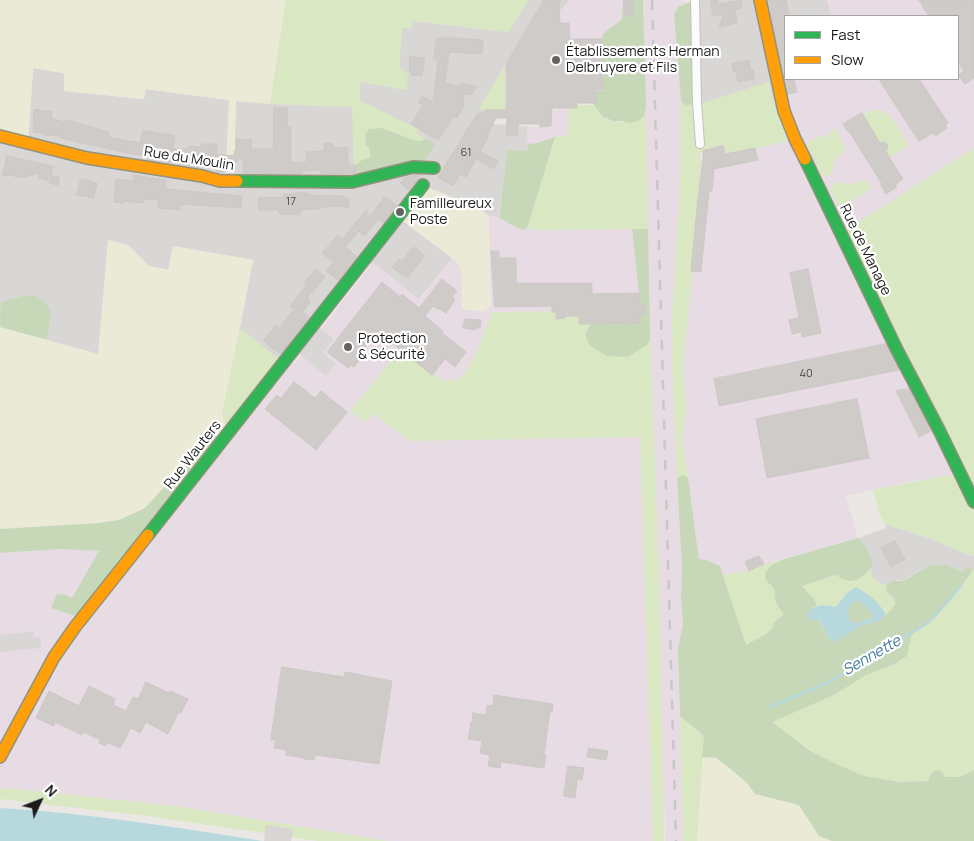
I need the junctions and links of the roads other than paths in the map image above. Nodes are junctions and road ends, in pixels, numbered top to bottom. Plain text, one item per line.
1 (760, 0) edge
2 (695, 3) edge
3 (0, 136) edge
4 (700, 144) dead end
5 (434, 168) dead end
6 (423, 185) dead end
7 (974, 502) edge
8 (0, 755) edge

1 - 7 street, Rue de Manage
2 - 4 street
3 - 5 street, Rue du Moulin
6 - 8 street, Rue Wauters

